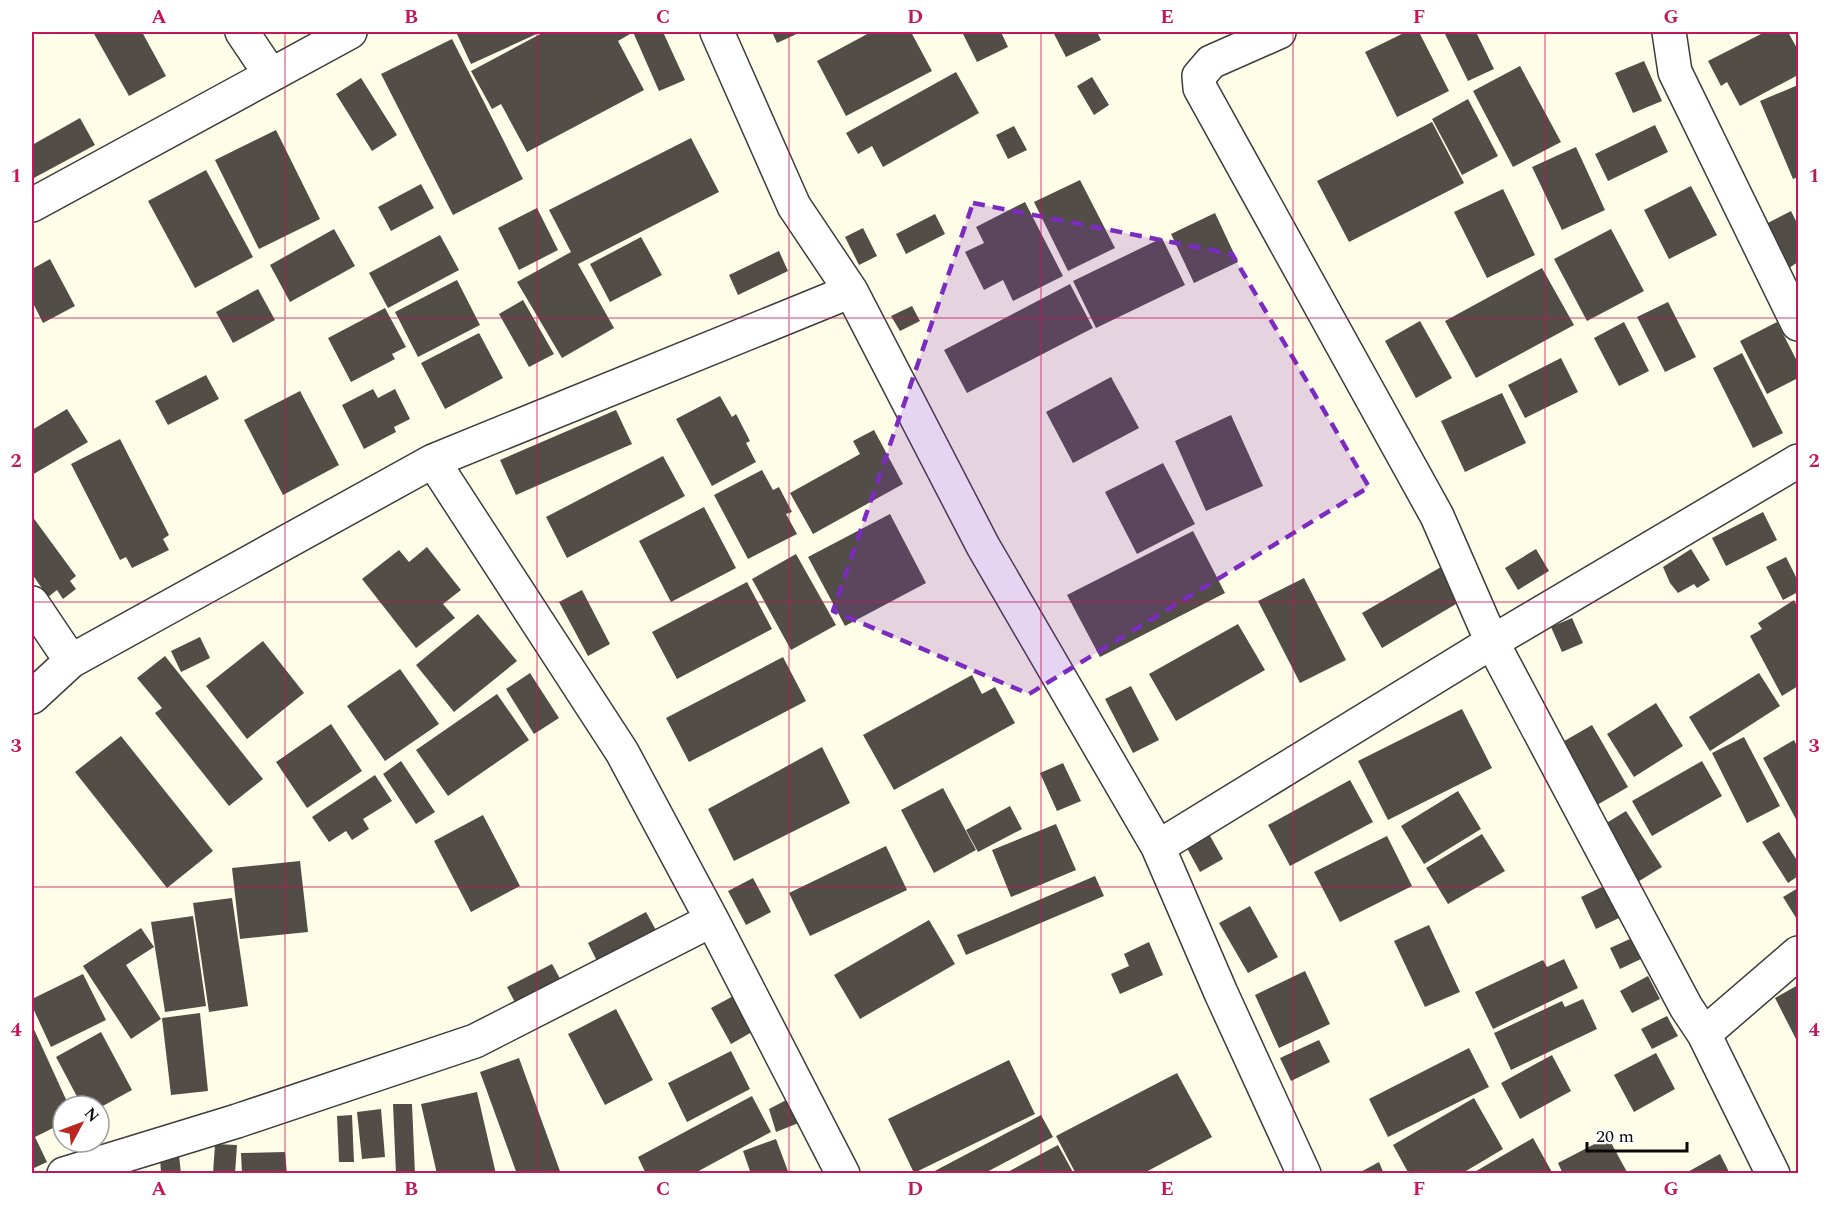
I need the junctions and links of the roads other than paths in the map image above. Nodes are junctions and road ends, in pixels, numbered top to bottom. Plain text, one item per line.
1 (242, 32) edge
2 (350, 32) edge
3 (717, 32) edge
4 (1279, 32) edge
5 (1650, 32) edge
6 (1669, 32) edge
7 (1675, 72) junction
8 (271, 75) junction
9 (32, 205) edge
10 (851, 291) junction
11 (1798, 324) edge
12 (433, 461) junction
13 (1798, 461) edge
14 (32, 603) edge
15 (1492, 642) junction
16 (71, 661) junction
17 (32, 697) edge
18 (1158, 846) junction
19 (712, 920) junction
20 (1798, 953) edge
21 (1704, 1034) junction
22 (1293, 1170) edge
23 (64, 1173) edge
24 (843, 1173) edge
25 (1773, 1173) edge

1 - 8 street
2 - 8 street
3 - 10 street
4 - 15 street
5 - 7 street
6 - 7 street
7 - 11 street
8 - 9 street
10 - 12 street
10 - 18 street
12 - 16 street
12 - 19 street
13 - 15 street
14 - 16 street
15 - 18 street
15 - 21 street
16 - 17 street
18 - 22 street
19 - 23 street
19 - 24 street
20 - 21 street
21 - 25 street

